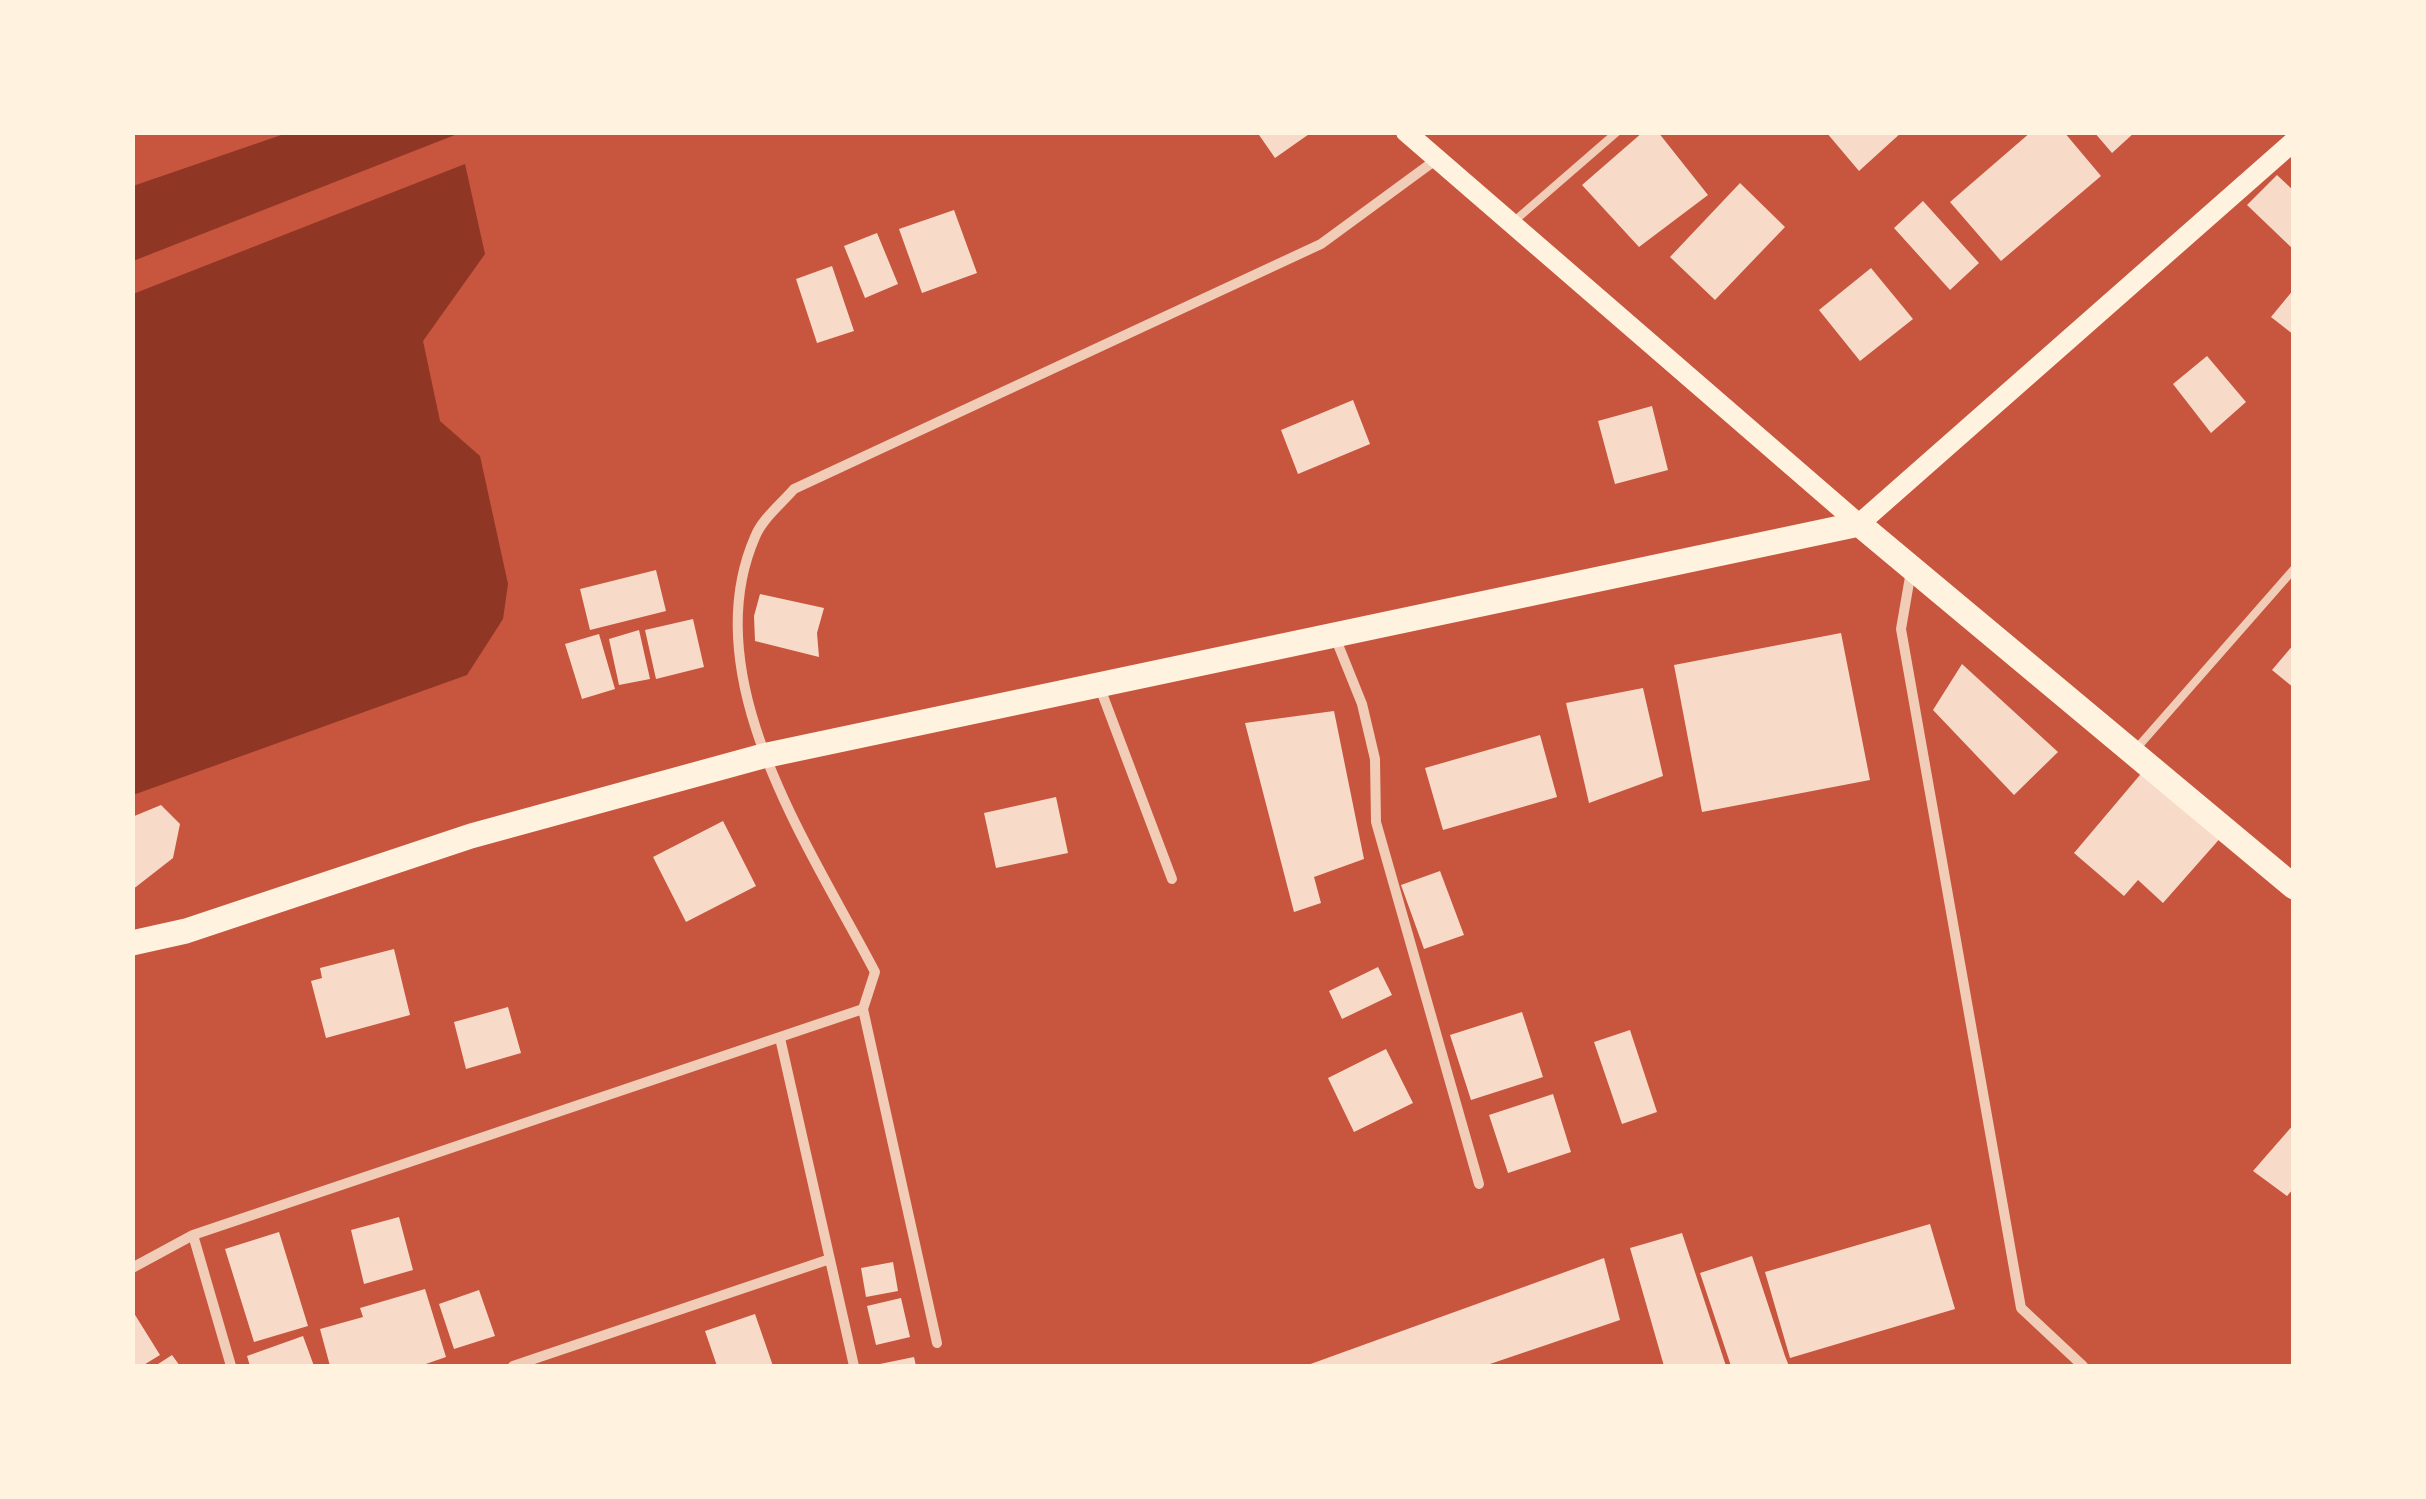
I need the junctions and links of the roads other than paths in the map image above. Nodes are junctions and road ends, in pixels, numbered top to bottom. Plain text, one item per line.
1 (1406, 132) edge
2 (1616, 132) edge
3 (2294, 141) edge
4 (1438, 158) junction
5 (1512, 223) junction
6 (1859, 524) junction
7 (1912, 564) junction
8 (2294, 569) edge
9 (1334, 636) junction
10 (1099, 685) junction
11 (2134, 752) junction
12 (762, 756) junction
13 (1172, 879) dead end
14 (2294, 887) edge
15 (132, 943) edge
16 (863, 1009) junction
17 (780, 1038) junction
18 (1479, 1184) dead end
19 (193, 1234) junction
20 (828, 1260) junction
21 (132, 1268) edge
22 (937, 1344) dead end
23 (231, 1366) edge
24 (512, 1366) edge
25 (854, 1366) edge
26 (2083, 1366) edge

1 - 4 main road
2 - 5 lane
3 - 6 main road
4 - 5 main road
4 - 12 street
5 - 6 main road
6 - 7 main road
6 - 9 main road
7 - 11 main road
7 - 26 street
8 - 11 lane
9 - 10 main road
9 - 18 street
10 - 12 main road
10 - 13 street
11 - 14 main road
12 - 15 main road
12 - 16 street
16 - 17 street
16 - 22 street
17 - 19 street
17 - 20 street
19 - 21 street
19 - 23 street
20 - 24 street
20 - 25 street

